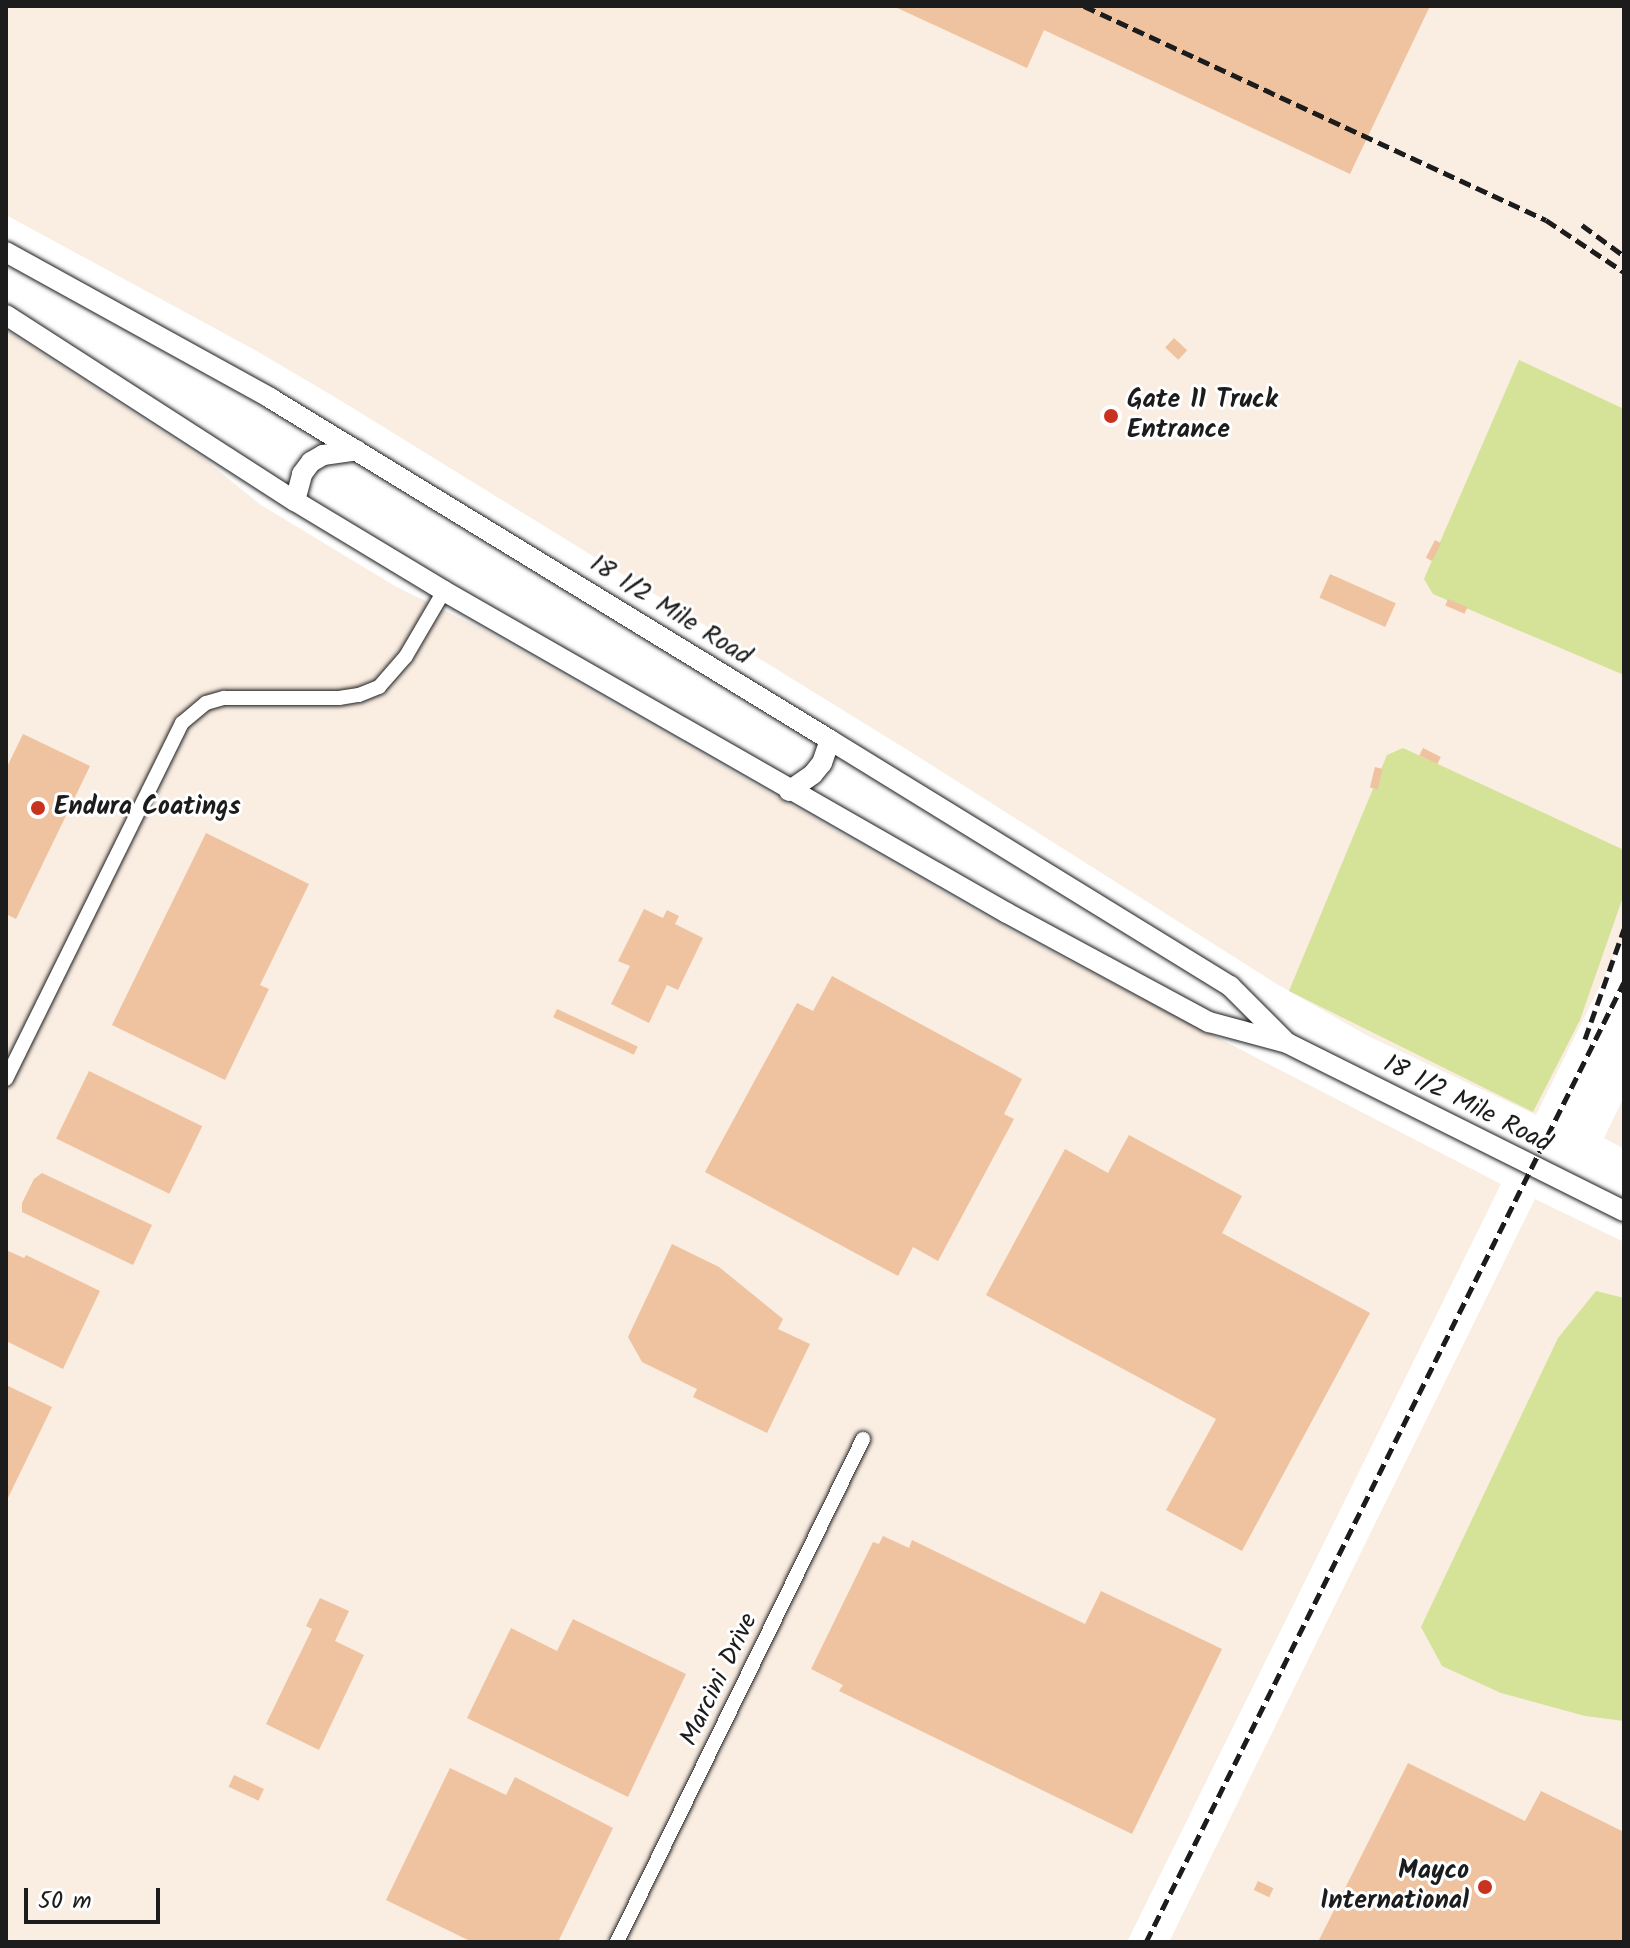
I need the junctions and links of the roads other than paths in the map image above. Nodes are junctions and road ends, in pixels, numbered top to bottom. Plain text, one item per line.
1 (6, 252) edge
2 (6, 315) edge
3 (357, 450) junction
4 (295, 501) junction
5 (444, 591) junction
6 (830, 740) junction
7 (789, 791) junction
8 (1287, 1043) junction
9 (6, 1079) edge
10 (1624, 1211) edge
11 (863, 1439) dead end
12 (617, 1942) edge

1 - 3 street, 18 1/2 Mile Road
2 - 4 street, 18 1/2 Mile Road
3 - 4 street
3 - 6 street, 18 1/2 Mile Road
4 - 5 street, 18 1/2 Mile Road
5 - 7 street, 18 1/2 Mile Road
5 - 9 street
6 - 7 street
6 - 8 street, 18 1/2 Mile Road
7 - 8 street, 18 1/2 Mile Road
8 - 10 street, 18 1/2 Mile Road
11 - 12 street, Marcini Drive

